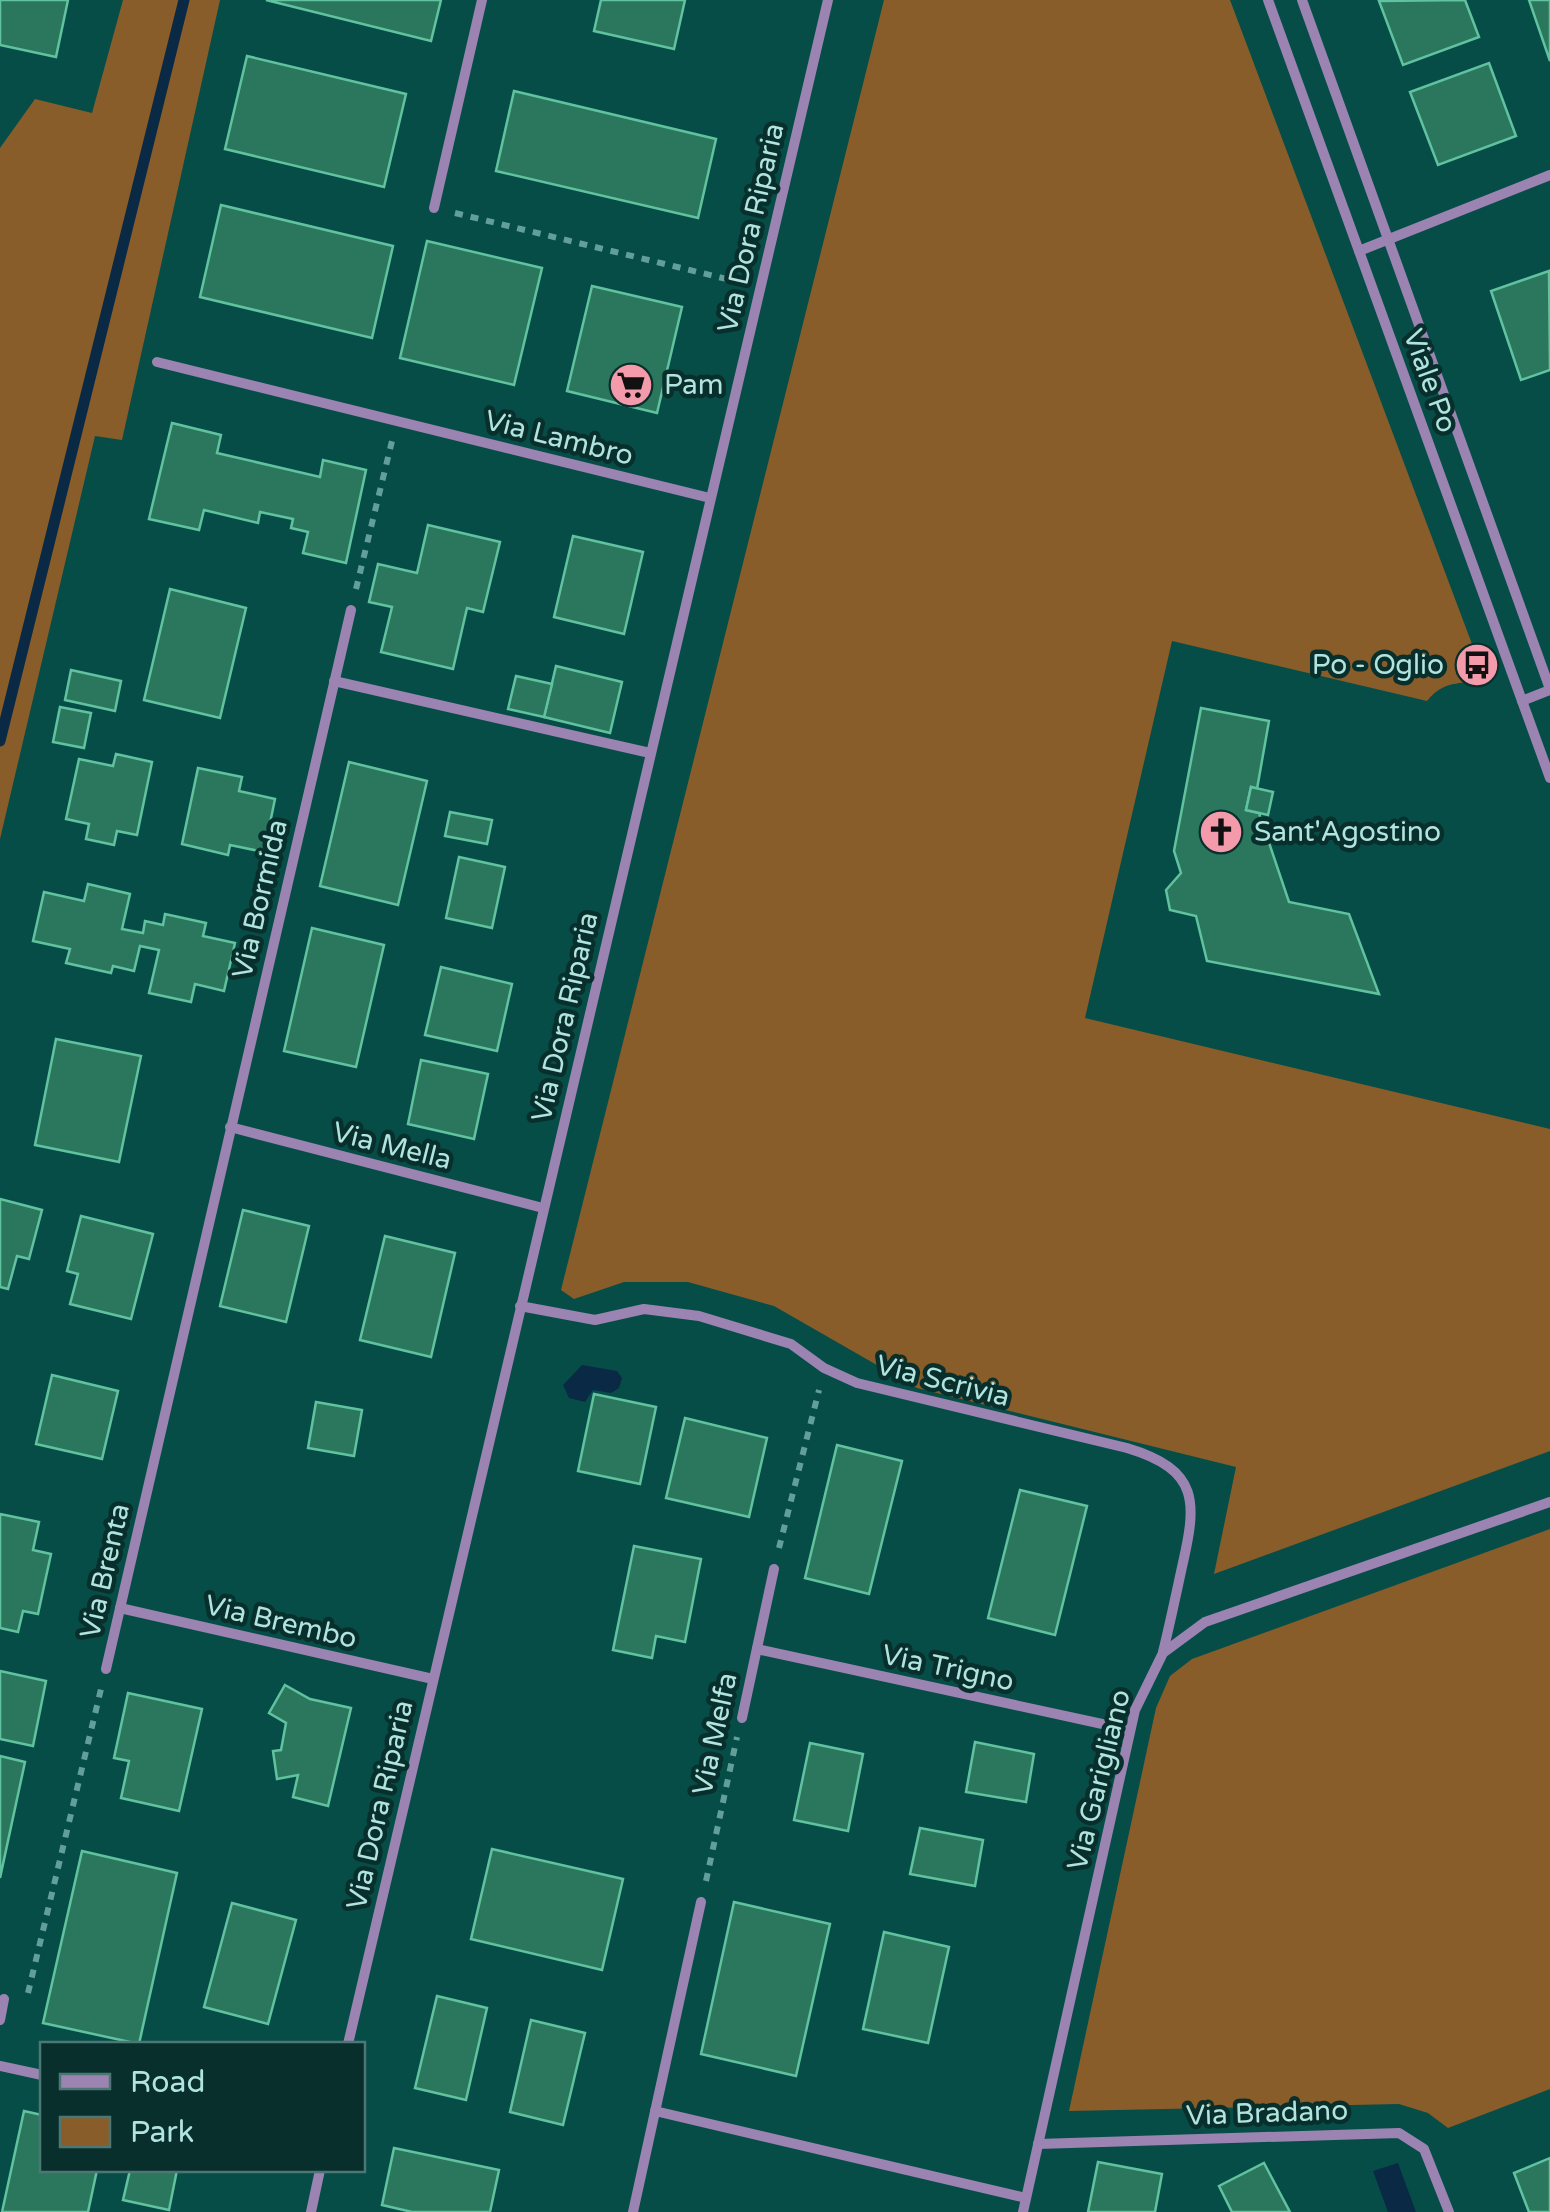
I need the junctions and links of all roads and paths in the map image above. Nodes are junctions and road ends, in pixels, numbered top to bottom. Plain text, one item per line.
1 (482, 0) edge
2 (828, 0) edge
3 (1268, 0) edge
4 (1302, 0) edge
5 (1550, 175) edge
6 (434, 208) joint
7 (1388, 240) junction
8 (1359, 251) junction
9 (760, 288) junction
10 (157, 362) dead end
11 (396, 421) junction
12 (710, 498) junction
13 (351, 610) joint
14 (334, 680) junction
15 (1550, 689) edge
16 (1522, 701) junction
17 (650, 753) junction
18 (1550, 778) edge
19 (230, 1128) junction
20 (543, 1208) junction
21 (520, 1306) junction
22 (824, 1368) junction
23 (1550, 1502) edge
24 (774, 1568) joint
25 (120, 1608) junction
26 (756, 1649) junction
27 (1163, 1652) junction
28 (106, 1668) joint
29 (432, 1679) junction
30 (742, 1718) joint
31 (1130, 1730) junction
32 (702, 1902) joint
33 (4, 1999) joint
34 (0, 2020) edge
35 (348, 2042) edge
36 (0, 2066) edge
37 (40, 2076) edge
38 (655, 2111) junction
39 (1038, 2144) junction
40 (320, 2172) edge
41 (1026, 2198) junction
42 (311, 2212) edge
43 (633, 2212) edge
44 (1023, 2212) edge
45 (1449, 2212) edge

1 - 6 street
2 - 9 street, Via Dora Riparia
3 - 8 street, Viale Po
4 - 7 street, Viale Po
5 - 7 street
6 - 9 path
7 - 8 street
7 - 15 street, Viale Po
8 - 16 street, Viale Po
9 - 12 street, Via Dora Riparia
10 - 11 street, Via Lambro
11 - 12 street, Via Lambro
11 - 13 path
12 - 17 street, Via Dora Riparia
13 - 14 street, Via Bormida
14 - 17 street
14 - 19 street, Via Bormida
15 - 16 street
16 - 18 street, Viale Po
17 - 20 street, Via Dora Riparia
19 - 20 street, Via Mella
19 - 25 street, Via Brenta
20 - 21 street, Via Dora Riparia
21 - 22 street, Via Scrivia
21 - 29 street, Via Dora Riparia
22 - 24 path
22 - 27 street, Via Scrivia
23 - 27 street, Via Garigliano
24 - 26 street, Via Melfa
25 - 28 street, Via Brenta
25 - 29 street, Via Brembo
26 - 30 street, Via Melfa
26 - 31 street, Via Trigno
27 - 31 street, Via Garigliano
28 - 33 path, Via Brenta
29 - 35 street, Via Dora Riparia
30 - 32 path, Via Melfa
31 - 39 street, Via Garigliano
32 - 38 street
33 - 34 street
36 - 37 street
38 - 41 street
38 - 43 street
39 - 41 street, Via Garigliano
39 - 45 street, Via Bradano
40 - 42 street
41 - 44 street, Via Garigliano

